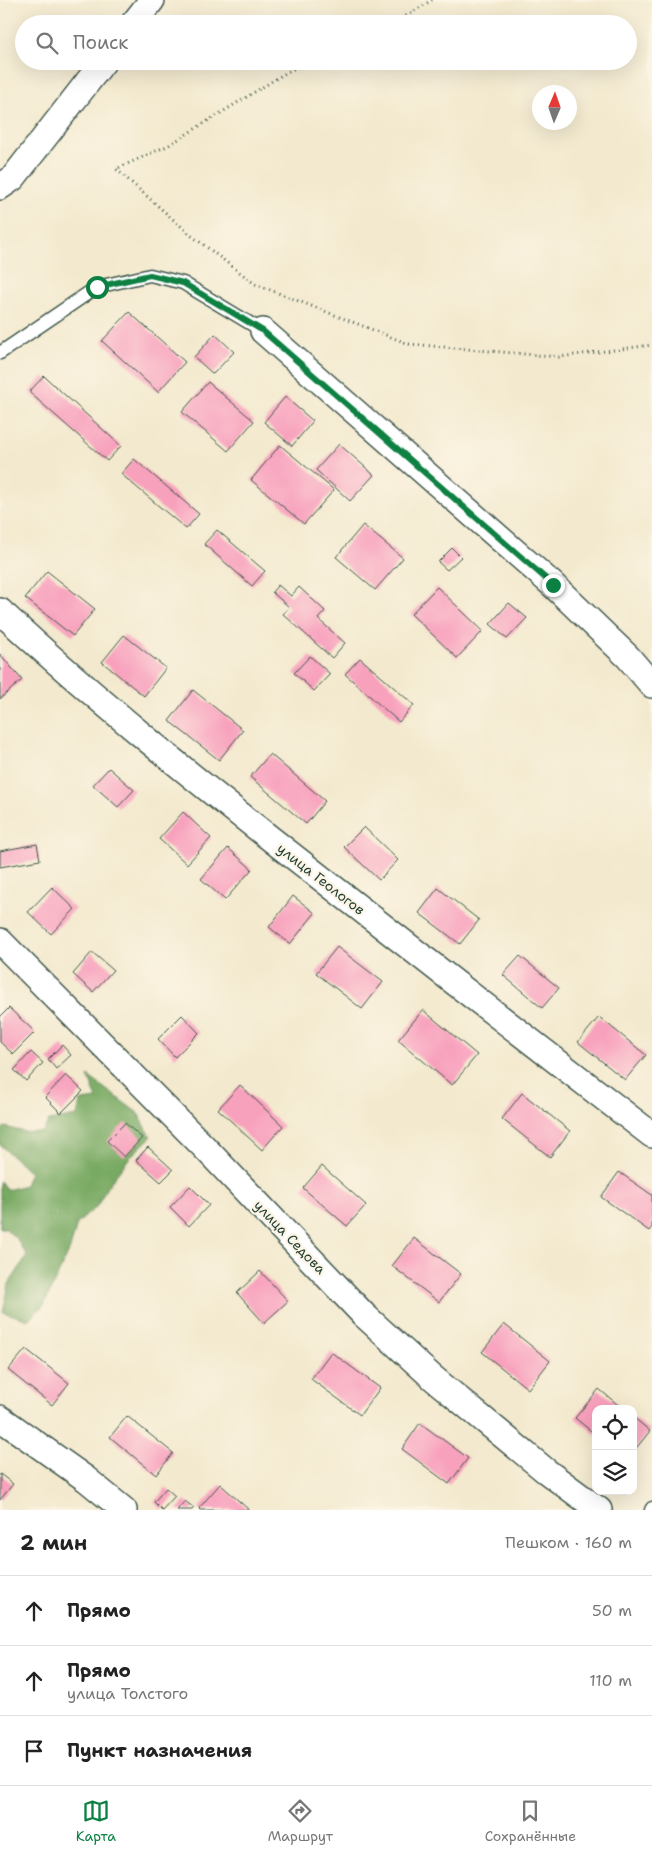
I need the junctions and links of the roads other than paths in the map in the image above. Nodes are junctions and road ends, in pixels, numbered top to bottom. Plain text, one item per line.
1 (151, 0) edge
2 (140, 15) edge
3 (97, 70) edge
4 (0, 187) edge
5 (263, 331) joint
6 (0, 353) edge
7 (0, 611) edge
8 (652, 685) edge
9 (0, 941) edge
10 (652, 1135) edge
11 (0, 1418) edge
12 (124, 1510) edge
13 (600, 1510) edge

1 - 2 street
3 - 4 street
5 - 6 lane
5 - 8 street
7 - 10 street, улица Геологов
9 - 13 street, улица Седова
11 - 12 street

